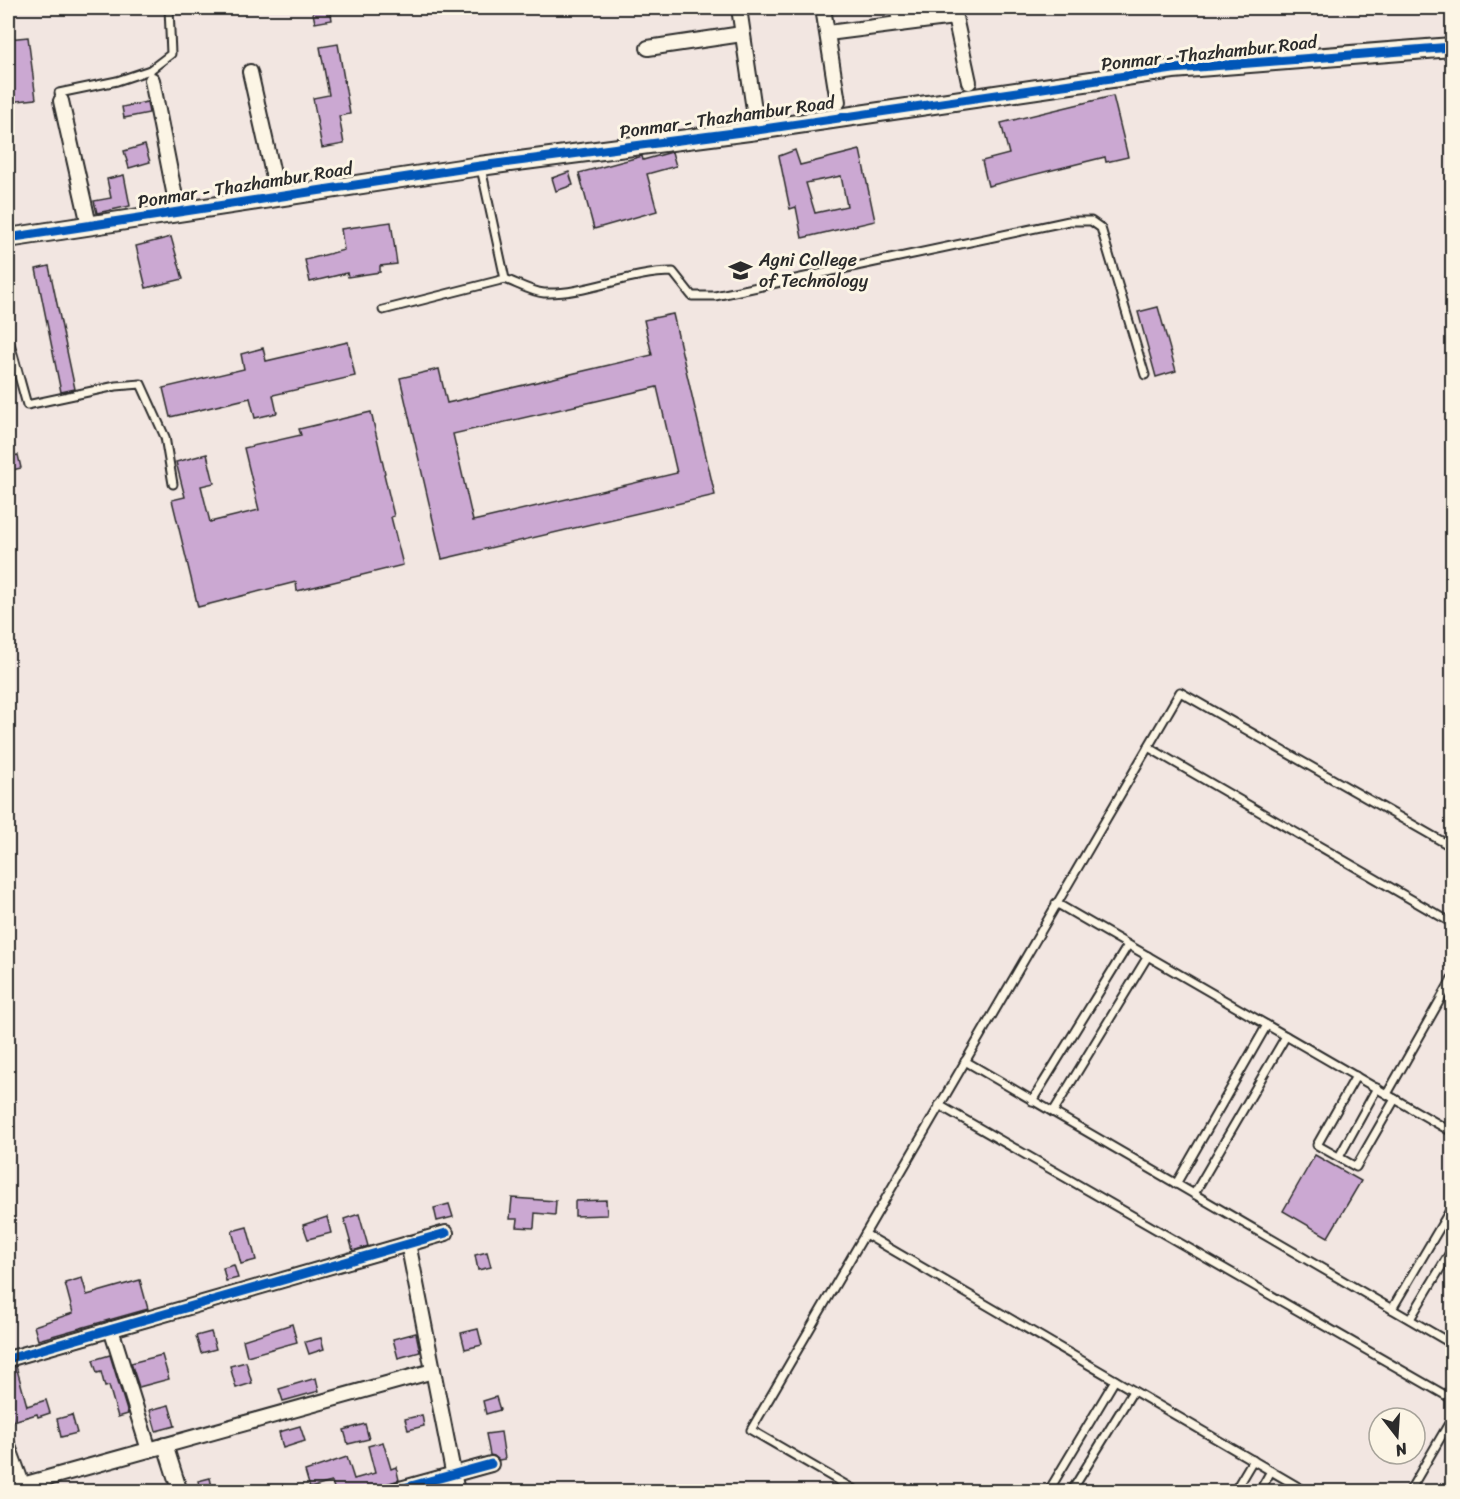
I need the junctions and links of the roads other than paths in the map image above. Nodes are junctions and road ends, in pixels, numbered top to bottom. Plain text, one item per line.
1 (169, 8) edge
2 (739, 8) edge
3 (823, 8) edge
4 (898, 8) edge
5 (953, 12) edge
6 (900, 24) junction
7 (828, 33) junction
8 (742, 34) junction
9 (1452, 47) edge
10 (648, 48) dead end
11 (250, 72) dead end
12 (151, 75) junction
13 (969, 82) dead end
14 (61, 101) joint
15 (838, 102) dead end
16 (757, 130) junction
17 (480, 166) junction
18 (278, 196) junction
19 (178, 212) junction
20 (89, 225) junction
21 (8, 238) edge
22 (505, 279) junction
23 (383, 310) dead end
24 (8, 336) edge
25 (1145, 375) dead end
26 (173, 484) dead end
27 (1148, 747) junction
28 (1452, 847) edge
29 (1056, 903) junction
30 (1452, 923) edge
31 (1128, 945) junction
32 (1148, 956) junction
33 (1452, 980) edge
34 (1267, 1024) junction
35 (1286, 1036) junction
36 (965, 1061) junction
37 (1356, 1076) junction
38 (1377, 1088) junction
39 (1388, 1094) junction
40 (1395, 1099) junction
41 (1032, 1101) junction
42 (939, 1105) junction
43 (1053, 1112) junction
44 (1452, 1132) edge
45 (1339, 1157) junction
46 (1176, 1184) junction
47 (1194, 1194) junction
48 (1452, 1207) edge
49 (446, 1233) dead end
50 (865, 1234) junction
51 (408, 1243) junction
52 (1452, 1249) edge
53 (1392, 1309) junction
54 (1410, 1319) junction
55 (111, 1329) junction
56 (1452, 1344) edge
57 (8, 1359) edge
58 (433, 1371) junction
59 (1115, 1380) junction
60 (1134, 1391) junction
61 (1452, 1399) edge
62 (1452, 1418) edge
63 (165, 1445) junction
64 (8, 1446) edge
65 (149, 1450) junction
66 (1253, 1460) junction
67 (491, 1464) dead end
68 (1271, 1471) junction
69 (452, 1473) junction
70 (24, 1488) edge
71 (8, 1489) edge
72 (180, 1491) edge
73 (389, 1491) edge
74 (457, 1491) edge
75 (858, 1491) edge
76 (1048, 1491) edge
77 (1071, 1491) edge
78 (1234, 1491) edge
79 (1259, 1491) edge
80 (1307, 1491) edge
81 (1409, 1491) edge

1 - 12 lane
2 - 8 street
3 - 7 street
4 - 6 street
5 - 6 street
5 - 13 street
6 - 7 street
7 - 15 street
8 - 10 street
8 - 16 street
9 - 16 street, Ponmar - Thazhambur Road
11 - 18 street
12 - 14 lane
12 - 19 street
14 - 20 street
16 - 17 street, Ponmar - Thazhambur Road
17 - 18 street, Ponmar - Thazhambur Road
17 - 22 lane
18 - 19 street, Ponmar - Thazhambur Road
19 - 20 street, Ponmar - Thazhambur Road
20 - 21 street, Ponmar - Thazhambur Road
22 - 23 lane
22 - 25 lane
24 - 26 lane
27 - 28 lane
27 - 29 lane
27 - 30 lane
29 - 31 lane
29 - 36 lane
31 - 32 lane
31 - 41 lane
32 - 34 lane
32 - 43 lane
33 - 39 lane
34 - 35 lane
34 - 46 lane
35 - 37 lane
35 - 47 lane
36 - 41 lane
36 - 42 lane
37 - 38 lane
37 - 45 lane
38 - 39 lane
38 - 45 lane
39 - 40 lane
40 - 44 lane
40 - 45 lane
41 - 43 lane
42 - 50 lane
42 - 61 lane
43 - 46 lane
46 - 47 lane
47 - 53 lane
48 - 53 lane
49 - 51 street
50 - 59 lane
50 - 75 lane
51 - 55 street
51 - 58 street
52 - 54 lane
53 - 54 lane
54 - 56 lane
55 - 57 street
55 - 65 street
58 - 63 street
58 - 69 street
59 - 60 lane
59 - 76 lane
60 - 66 lane
60 - 77 lane
62 - 81 lane
63 - 65 street
63 - 72 street
64 - 70 street
65 - 70 street
66 - 68 lane
66 - 78 lane
67 - 69 street
68 - 79 lane
68 - 80 lane
69 - 73 street
69 - 74 street
70 - 71 street

